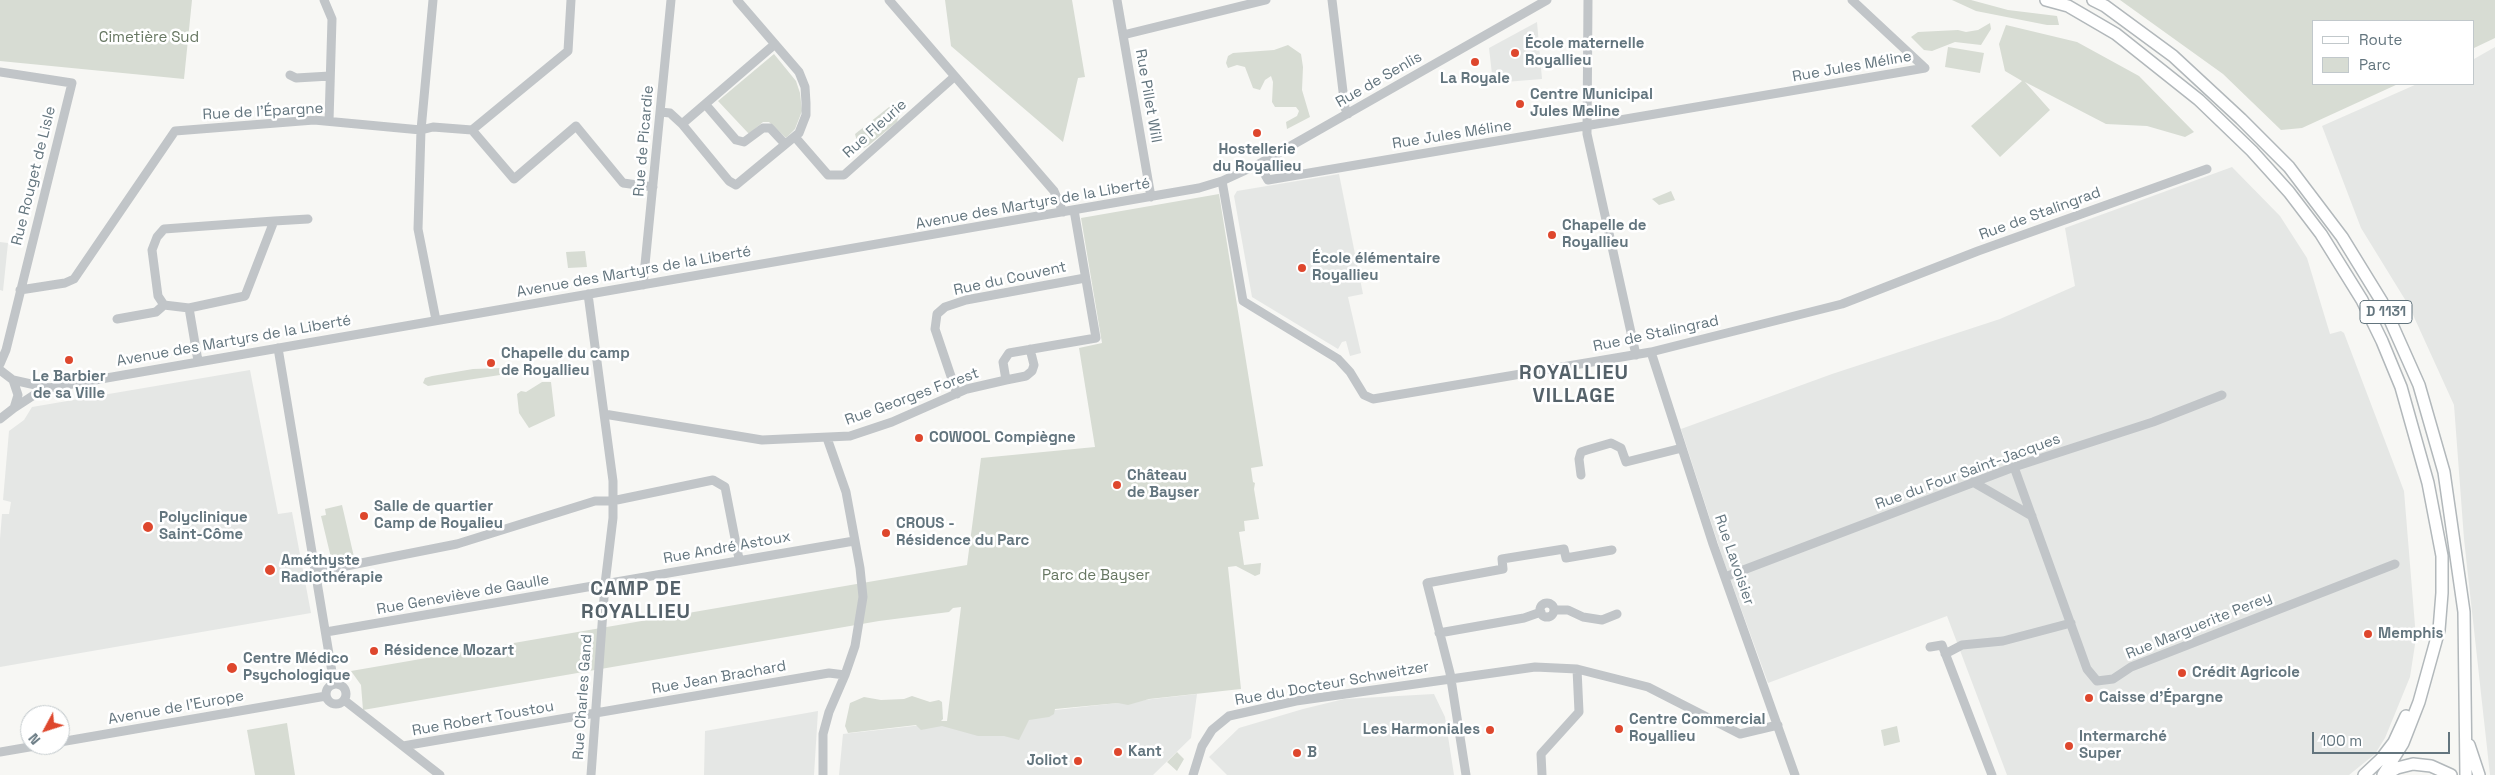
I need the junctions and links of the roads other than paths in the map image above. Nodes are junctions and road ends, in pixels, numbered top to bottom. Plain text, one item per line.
1 (324, 0) edge
2 (433, 0) edge
3 (571, 0) edge
4 (671, 0) edge
5 (737, 0) edge
6 (889, 0) edge
7 (1117, 0) edge
8 (1266, 0) edge
9 (1332, 0) edge
10 (1547, 0) edge
11 (1588, 0) edge
12 (1852, 0) edge
13 (2046, 0) edge
14 (2093, 0) edge
15 (1123, 36) junction
16 (775, 44) junction
17 (0, 72) edge
18 (290, 75) dead end
19 (330, 76) junction
20 (954, 76) junction
21 (706, 105) junction
22 (660, 112) junction
23 (1348, 114) junction
24 (329, 121) junction
25 (682, 124) junction
26 (1587, 127) junction
27 (421, 130) junction
28 (472, 130) junction
29 (795, 137) junction
30 (785, 144) junction
31 (1259, 164) junction
32 (2207, 169) dead end
33 (1222, 182) junction
34 (653, 187) junction
35 (1151, 197) junction
36 (1074, 210) junction
37 (1063, 212) junction
38 (308, 219) dead end
39 (274, 221) junction
40 (1085, 278) junction
41 (643, 285) junction
42 (20, 290) junction
43 (588, 294) junction
44 (164, 305) junction
45 (189, 308) junction
46 (117, 319) dead end
47 (436, 320) junction
48 (278, 348) junction
49 (1030, 349) junction
50 (1651, 352) junction
51 (1636, 355) junction
52 (198, 361) junction
53 (0, 364) edge
54 (0, 370) edge
55 (13, 380) junction
56 (1006, 380) junction
57 (49, 388) junction
58 (957, 394) junction
59 (2222, 394) dead end
60 (14, 408) junction
61 (604, 414) junction
62 (0, 419) edge
63 (826, 438) junction
64 (1682, 448) junction
65 (2014, 467) junction
66 (1581, 475) dead end
67 (1973, 482) junction
68 (612, 501) junction
69 (2032, 516) junction
70 (854, 541) junction
71 (1612, 550) dead end
72 (739, 560) junction
73 (2395, 564) dead end
74 (2442, 569) junction
75 (316, 572) junction
76 (1724, 577) junction
77 (606, 584) junction
78 (1617, 614) dead end
79 (2072, 623) junction
80 (326, 632) junction
81 (1439, 633) junction
82 (1930, 646) dead end
83 (1946, 654) junction
84 (1578, 669) junction
85 (845, 675) junction
86 (1451, 678) junction
87 (334, 684) junction
88 (326, 696) junction
89 (344, 700) junction
90 (597, 713) junction
91 (1778, 725) junction
92 (2466, 733) junction
93 (70, 740) edge
94 (403, 746) junction
95 (20, 749) edge
96 (0, 752) edge
97 (440, 775) edge
98 (591, 775) edge
99 (823, 775) edge
100 (1193, 775) edge
101 (1466, 775) edge
102 (1542, 775) edge
103 (1795, 775) edge
104 (1992, 775) edge
105 (2364, 775) edge
106 (2384, 775) edge
107 (2451, 775) edge
108 (2466, 775) edge
109 (2479, 775) edge

1 - 19 street
2 - 27 street
3 - 28 street
4 - 22 street, Rue de Picardie
5 - 16 street
6 - 20 street
7 - 15 street, Rue Pillet Will
8 - 15 street
9 - 23 street
10 - 23 street, Rue de Senlis
11 - 26 street
12 - 26 street, Rue Jules Méline
13 - 74 main road, D 1131
14 - 92 main road, D 1131
15 - 35 street, Rue Pillet Will
16 - 21 street
16 - 29 street
17 - 42 street, Rue Rouget de Lisle
18 - 19 street
19 - 24 street
20 - 29 street, Rue Fleurie
20 - 37 street
21 - 25 street
21 - 30 street
22 - 25 street
22 - 34 street, Rue de Picardie
23 - 31 street, Rue de Senlis
24 - 27 street, Rue de l'Épargne
24 - 42 street, Rue de l'Épargne
25 - 30 street
26 - 31 street, Rue Jules Méline
26 - 51 street
27 - 28 street, Rue de l'Épargne
27 - 47 street
28 - 34 street
29 - 30 street
31 - 33 street, Rue de Senlis
32 - 50 street, Rue de Stalingrad
33 - 35 street, Avenue des Martyrs de la Liberté
33 - 51 street, Rue de Stalingrad
34 - 41 street, Rue de Picardie
35 - 36 street, Avenue des Martyrs de la Liberté
36 - 37 street, Avenue des Martyrs de la Liberté
36 - 40 street
37 - 41 street, Avenue des Martyrs de la Liberté
38 - 39 street
39 - 44 street
39 - 45 street
40 - 49 street
40 - 58 street, Rue du Couvent
41 - 43 street, Avenue des Martyrs de la Liberté
42 - 53 street, Rue Rouget de Lisle
43 - 47 street, Avenue des Martyrs de la Liberté
43 - 61 street, Rue Charles Gand
44 - 45 street
44 - 46 street
45 - 52 street
47 - 48 street, Avenue des Martyrs de la Liberté
48 - 52 street, Avenue des Martyrs de la Liberté
48 - 75 street
49 - 56 street
49 - 56 street, Rue Georges Forest
50 - 51 street, Rue de Stalingrad
50 - 64 street, Rue Lavoisier
52 - 57 street, Avenue des Martyrs de la Liberté
54 - 55 street
55 - 57 street, Avenue des Martyrs de la Liberté
55 - 60 street
56 - 58 street, Rue Georges Forest
57 - 60 street, Avenue des Martyrs de la Liberté
58 - 63 street, Rue Georges Forest
59 - 65 street, Rue du Four Saint-Jacques
60 - 62 street, Avenue des Martyrs de la Liberté
61 - 63 street, Rue Georges Forest
61 - 68 street, Rue Charles Gand
63 - 70 street
64 - 66 street
64 - 76 street, Rue Lavoisier
65 - 67 street, Rue du Four Saint-Jacques
65 - 69 street, Rue Marguerite Perey
67 - 69 street
67 - 76 street, Rue du Four Saint-Jacques
68 - 72 street
68 - 75 street
68 - 77 street, Rue Charles Gand
69 - 79 street, Rue Marguerite Perey
70 - 72 street, Rue André Astoux
70 - 85 street
71 - 81 street
72 - 77 street, Rue André Astoux
73 - 79 street, Rue Marguerite Perey
74 - 105 main road
74 - 106 main road, D 1131
75 - 80 street
76 - 91 street, Rue Lavoisier
77 - 80 street, Rue Geneviève de Gaulle
77 - 90 street, Rue Charles Gand
78 - 81 street
79 - 83 street
80 - 87 street
81 - 86 street
82 - 83 street
83 - 104 street
84 - 86 street, Rue du Docteur Schweitzer
84 - 91 street, Rue du Docteur Schweitzer
84 - 102 street
85 - 90 street, Rue Jean Brachard
85 - 99 street
86 - 100 street, Rue du Docteur Schweitzer
86 - 101 street
87 - 88 street
87 - 89 street
88 - 89 street
88 - 93 street, Avenue de l'Europe
89 - 94 street
90 - 94 street, Rue Robert Toustou
90 - 98 street, Rue Charles Gand
91 - 103 street, Rue Lavoisier
92 - 108 main road, D 1131
92 - 109 main road
94 - 97 street
95 - 96 street
106 - 107 main road

